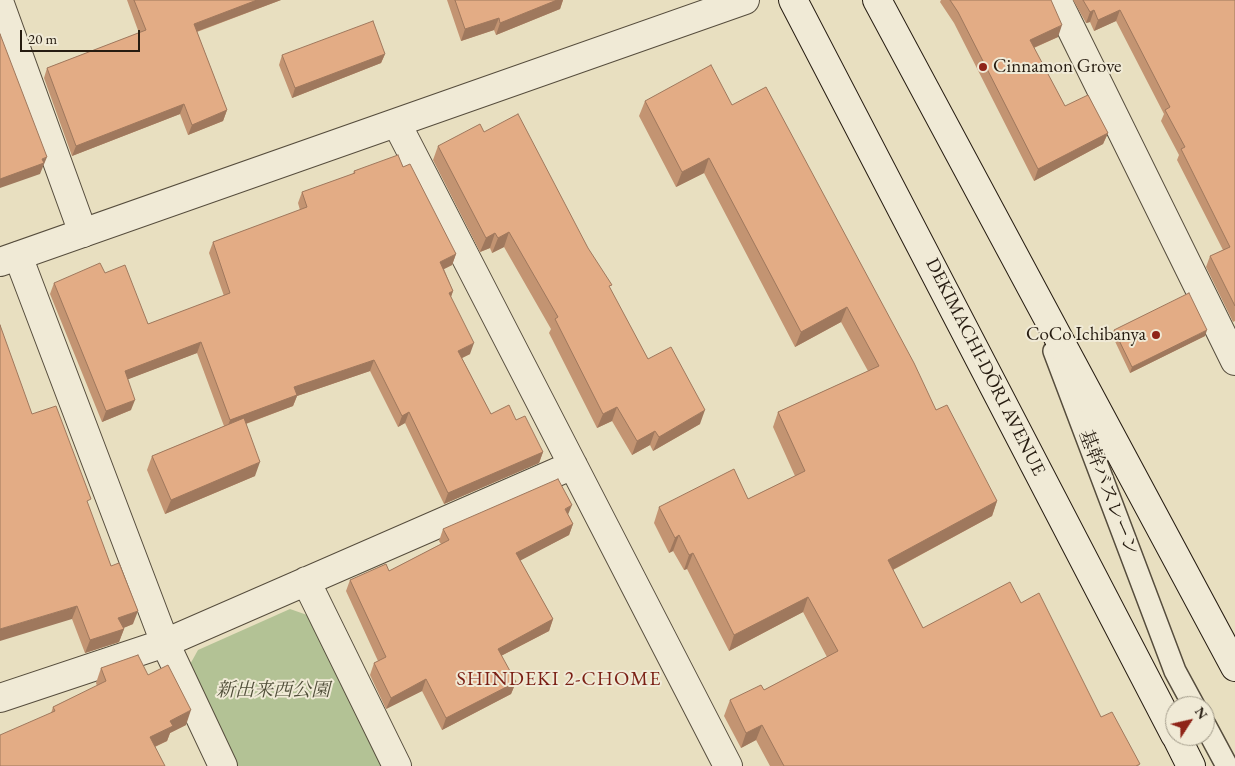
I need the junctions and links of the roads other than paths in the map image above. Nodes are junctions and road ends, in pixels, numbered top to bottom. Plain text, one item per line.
1 (745, 0) edge
2 (793, 0) edge
3 (876, 0) edge
4 (1057, 0) edge
5 (2, 14) edge
6 (397, 124) junction
7 (83, 233) junction
8 (9, 259) edge
9 (1026, 278) junction
10 (1235, 362) edge
11 (573, 465) junction
12 (306, 581) junction
13 (165, 643) junction
14 (1235, 667) edge
15 (1189, 696) edge
16 (0, 698) edge
17 (1165, 716) edge
18 (1215, 744) edge
19 (1181, 746) edge
20 (224, 766) edge
21 (397, 766) edge
22 (728, 766) edge
23 (1191, 766) edge
24 (1227, 766) edge

1 - 6 street
2 - 17 street, DEKIMACHI-DŌRI AVENUE
3 - 9 street
4 - 10 street
5 - 7 street
6 - 7 street
6 - 11 street
7 - 8 street
8 - 13 street
9 - 14 street
9 - 15 lane, 基幹バスレーン
11 - 12 street
11 - 22 street
12 - 13 street
12 - 21 street
13 - 16 street
13 - 20 street
18 - 24 lane
19 - 23 street, DEKIMACHI-DŌRI AVENUE

